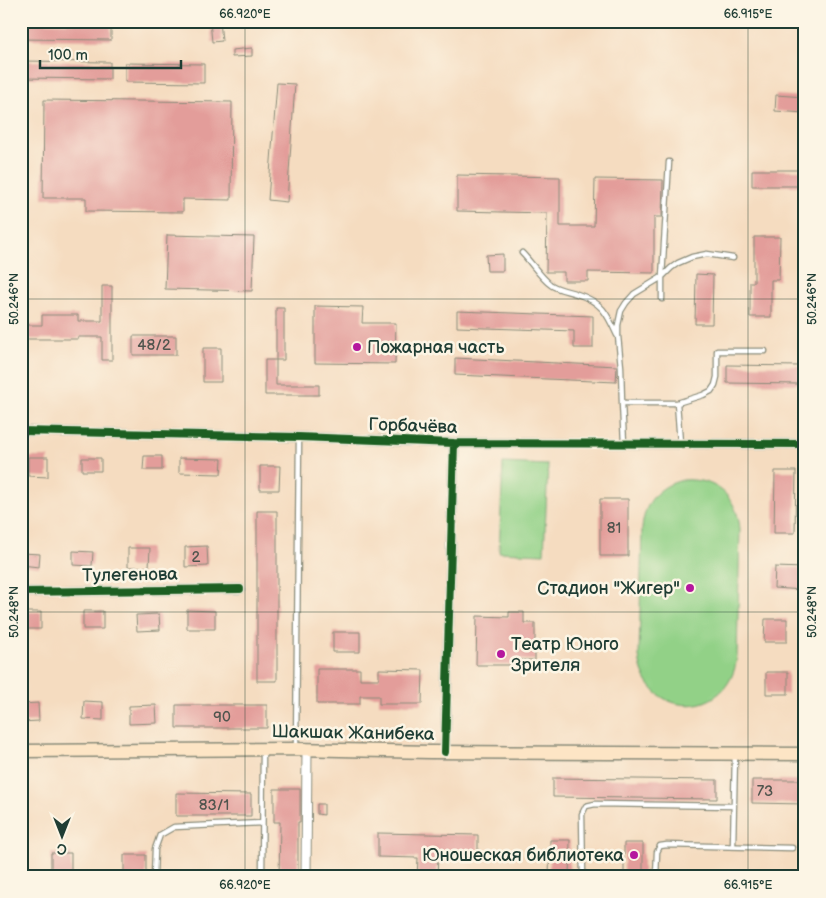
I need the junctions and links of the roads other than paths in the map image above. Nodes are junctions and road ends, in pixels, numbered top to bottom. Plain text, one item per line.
1 (669, 162) dead end
2 (522, 253) dead end
3 (733, 258) dead end
4 (662, 277) junction
5 (662, 299) dead end
6 (618, 336) junction
7 (765, 351) dead end
8 (622, 403) junction
9 (677, 403) junction
10 (21, 431) edge
11 (300, 437) junction
12 (454, 443) junction
13 (624, 443) junction
14 (680, 443) junction
15 (805, 444) edge
16 (240, 589) dead end
17 (21, 592) edge
18 (263, 749) junction
19 (302, 749) junction
20 (21, 752) edge
21 (445, 752) junction
22 (735, 754) junction
23 (805, 754) edge
24 (734, 806) junction
25 (262, 823) junction
26 (733, 846) junction
27 (792, 848) dead end
28 (154, 877) edge
29 (262, 877) edge
30 (306, 877) edge
31 (583, 877) edge
32 (656, 877) edge

1 - 4 lane
2 - 6 lane
3 - 4 lane
4 - 5 lane
4 - 6 lane
6 - 8 lane
7 - 9 lane
8 - 9 lane
8 - 13 lane
9 - 14 lane
10 - 11 street, Горбачёва
11 - 12 street, Горбачёва
11 - 19 lane
12 - 13 street, Горбачёва
12 - 21 street
13 - 14 street, Горбачёва
14 - 15 street, Горбачёва
16 - 17 street, Тулегенова
18 - 19 main road, Шакшак Жанибека
18 - 20 main road, Шакшак Жанибека
18 - 25 lane
19 - 21 main road, Шакшак Жанибека
19 - 30 street
21 - 22 main road, Шакшак Жанибека
22 - 23 main road, Шакшак Жанибека
22 - 24 lane
24 - 26 lane
24 - 31 lane
25 - 28 lane
25 - 29 lane
26 - 27 lane
26 - 32 lane

